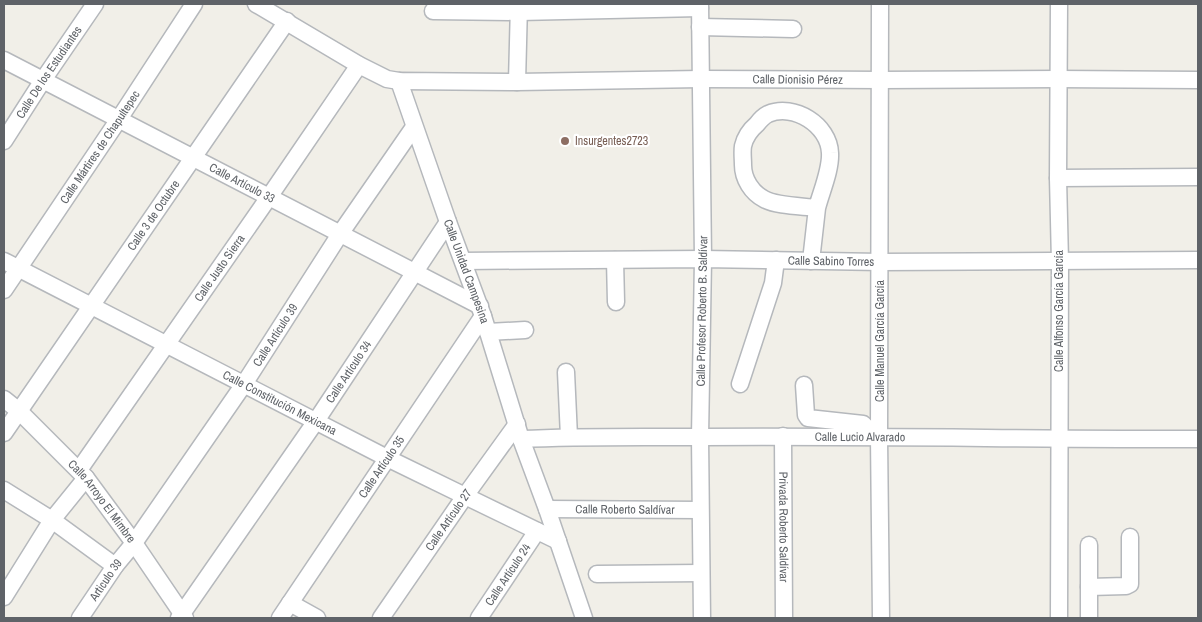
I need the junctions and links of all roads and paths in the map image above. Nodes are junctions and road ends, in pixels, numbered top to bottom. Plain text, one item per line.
1 (95, 4) edge
2 (194, 4) edge
3 (256, 4) edge
4 (880, 4) edge
5 (1058, 4) edge
6 (700, 6) edge
7 (519, 8) edge
8 (433, 11) dead end
9 (287, 21) junction
10 (700, 28) junction
11 (793, 29) dead end
12 (4, 60) edge
13 (359, 65) junction
14 (701, 79) junction
15 (1058, 79) junction
16 (43, 80) junction
17 (881, 80) junction
18 (1198, 80) edge
19 (399, 81) junction
20 (517, 82) junction
21 (119, 119) junction
22 (414, 127) junction
23 (4, 141) edge
24 (193, 158) junction
25 (1198, 177) edge
26 (1058, 178) junction
27 (269, 197) junction
28 (816, 208) junction
29 (448, 222) junction
30 (340, 234) junction
31 (703, 259) junction
32 (615, 260) junction
33 (776, 260) junction
34 (1198, 260) edge
35 (463, 261) junction
36 (811, 261) junction
37 (880, 262) junction
38 (1060, 262) junction
39 (11, 265) edge
40 (414, 273) junction
41 (4, 290) edge
42 (616, 302) dead end
43 (92, 306) junction
44 (482, 311) junction
45 (525, 330) dead end
46 (488, 332) junction
47 (167, 344) junction
48 (566, 372) dead end
49 (244, 384) junction
50 (740, 384) dead end
51 (804, 385) dead end
52 (4, 399) edge
53 (19, 411) junction
54 (316, 421) junction
55 (519, 431) junction
56 (4, 433) edge
57 (569, 436) junction
58 (700, 436) junction
59 (783, 436) junction
60 (873, 437) junction
61 (1059, 439) junction
62 (1198, 439) edge
63 (388, 458) junction
64 (82, 474) junction
65 (4, 490) edge
66 (465, 496) junction
67 (547, 509) junction
68 (700, 510) junction
69 (52, 520) junction
70 (537, 531) junction
71 (1130, 537) dead end
72 (558, 541) junction
73 (134, 543) junction
74 (1090, 545) dead end
75 (115, 566) junction
76 (701, 573) junction
77 (597, 574) dead end
78 (1089, 587) junction
79 (4, 597) edge
80 (290, 603) junction
81 (182, 617) edge
82 (80, 618) edge
83 (280, 618) edge
84 (317, 618) edge
85 (381, 618) edge
86 (479, 618) edge
87 (584, 618) edge
88 (702, 618) edge
89 (784, 618) edge
90 (881, 618) edge
91 (1059, 618) edge
92 (1089, 618) edge

1 - 16 street, Calle De los Estudiantes
2 - 21 street, Calle Mártires de Chapultepec
3 - 9 street
4 - 17 street, Calle Manuel García García
5 - 15 street, Calle Alfonso García García
6 - 7 street
6 - 10 street, Calle Profesor Roberto B. Saldívar
7 - 8 street
7 - 20 street
9 - 13 street
9 - 24 street, Calle 3 de Octubre
10 - 11 street
10 - 14 street, Calle Profesor Roberto B. Saldívar
12 - 16 street, Calle Artículo 33
13 - 19 street
13 - 27 street, Calle Justo Sierra
14 - 17 street, Calle Dionisio Pérez
14 - 20 street, Calle Dionisio Pérez
14 - 31 street, Calle Profesor Roberto B. Saldívar
15 - 17 street, Calle Dionisio Pérez
15 - 18 street, Calle Dionisio Pérez
15 - 26 street, Calle Alfonso García García
16 - 21 street, Calle Artículo 33
16 - 23 street, Calle De los Estudiantes
17 - 37 street, Calle Manuel García García
19 - 20 street, Calle Dionisio Pérez
19 - 22 street, Calle Unidad Campesina
21 - 24 street, Calle Artículo 33
21 - 39 street, Calle Mártires de Chapultepec
22 - 29 street, Calle Unidad Campesina
22 - 30 street, Calle Artículo 39
24 - 27 street, Calle Artículo 33
24 - 43 street, Calle 3 de Octubre
25 - 26 street
26 - 38 street, Calle Alfonso García García
27 - 30 street, Calle Artículo 33
27 - 47 street, Calle Justo Sierra
28 - 28 street
28 - 36 street
29 - 35 street, Calle Unidad Campesina
29 - 40 street, Calle Artículo 34
30 - 40 street, Calle Artículo 33
30 - 49 street, Calle Artículo 39
31 - 32 street, Calle Sabino Torres
31 - 33 street, Calle Sabino Torres
31 - 58 street, Calle Profesor Roberto B. Saldívar
32 - 35 street, Calle Sabino Torres
32 - 42 street
33 - 36 street, Calle Sabino Torres
33 - 50 street
34 - 38 street, Calle Sabino Torres
35 - 44 street, Calle Unidad Campesina
36 - 37 street, Calle Sabino Torres
37 - 38 street, Calle Sabino Torres
37 - 60 street, Calle Manuel García García
38 - 61 street, Calle Alfonso García García
39 - 41 street, Calle Mártires de Chapultepec
39 - 43 street, Calle Constitución Mexicana
40 - 44 street, Calle Artículo 33
40 - 54 street, Calle Artículo 34
43 - 47 street, Calle Constitución Mexicana
43 - 53 street, Calle 3 de Octubre
44 - 46 street, Calle Unidad Campesina
44 - 63 street, Calle Artículo 35
45 - 46 street
46 - 55 street, Calle Unidad Campesina
47 - 49 street, Calle Constitución Mexicana
47 - 64 street, Calle Justo Sierra
48 - 57 street
49 - 54 street, Calle Constitución Mexicana
49 - 73 street, Calle Artículo 39
51 - 60 street
52 - 53 street, Calle Arroyo El Mimbre
53 - 56 street, Calle 3 de Octubre
53 - 64 street, Calle Arroyo El Mimbre
54 - 63 street, Calle Constitución Mexicana
54 - 81 street, Calle Artículo 34
55 - 57 street, Calle Lucio Alvarado
55 - 66 street, Calle Artículo 27
55 - 67 street, Calle Unidad Campesina
57 - 58 street, Calle Lucio Alvarado
58 - 59 street, Calle Lucio Alvarado
58 - 68 street, Calle Profesor Roberto B. Saldívar
59 - 60 street, Calle Lucio Alvarado
59 - 89 street, Privada Roberto Saldívar
60 - 61 street, Calle Lucio Alvarado
60 - 90 street, Calle Manuel García García
61 - 62 street, Calle Lucio Alvarado
61 - 91 street, Calle Alfonso García García
63 - 66 street, Calle Constitución Mexicana
63 - 80 street, Calle Artículo 35
64 - 69 street, Calle Justo Sierra
64 - 73 street, Calle Arroyo El Mimbre
65 - 69 street
66 - 70 street, Calle Constitución Mexicana
66 - 85 street, Calle Artículo 27
67 - 68 street, Calle Roberto Saldívar
67 - 72 street, Calle Unidad Campesina
68 - 76 street, Calle Profesor Roberto B. Saldívar
69 - 75 street
69 - 79 street, Calle Justo Sierra
70 - 72 street, Calle Constitución Mexicana
70 - 86 street, Calle Artículo 24
71 - 78 street
72 - 87 street, Calle Unidad Campesina
73 - 75 street, Articulo 39
73 - 81 street, Calle Arroyo El Mimbre
74 - 78 street
75 - 82 street, Articulo 39
76 - 77 street
76 - 88 street, Calle Profesor Roberto B. Saldívar
78 - 92 street
80 - 83 street, Calle Artículo 35
80 - 84 street

